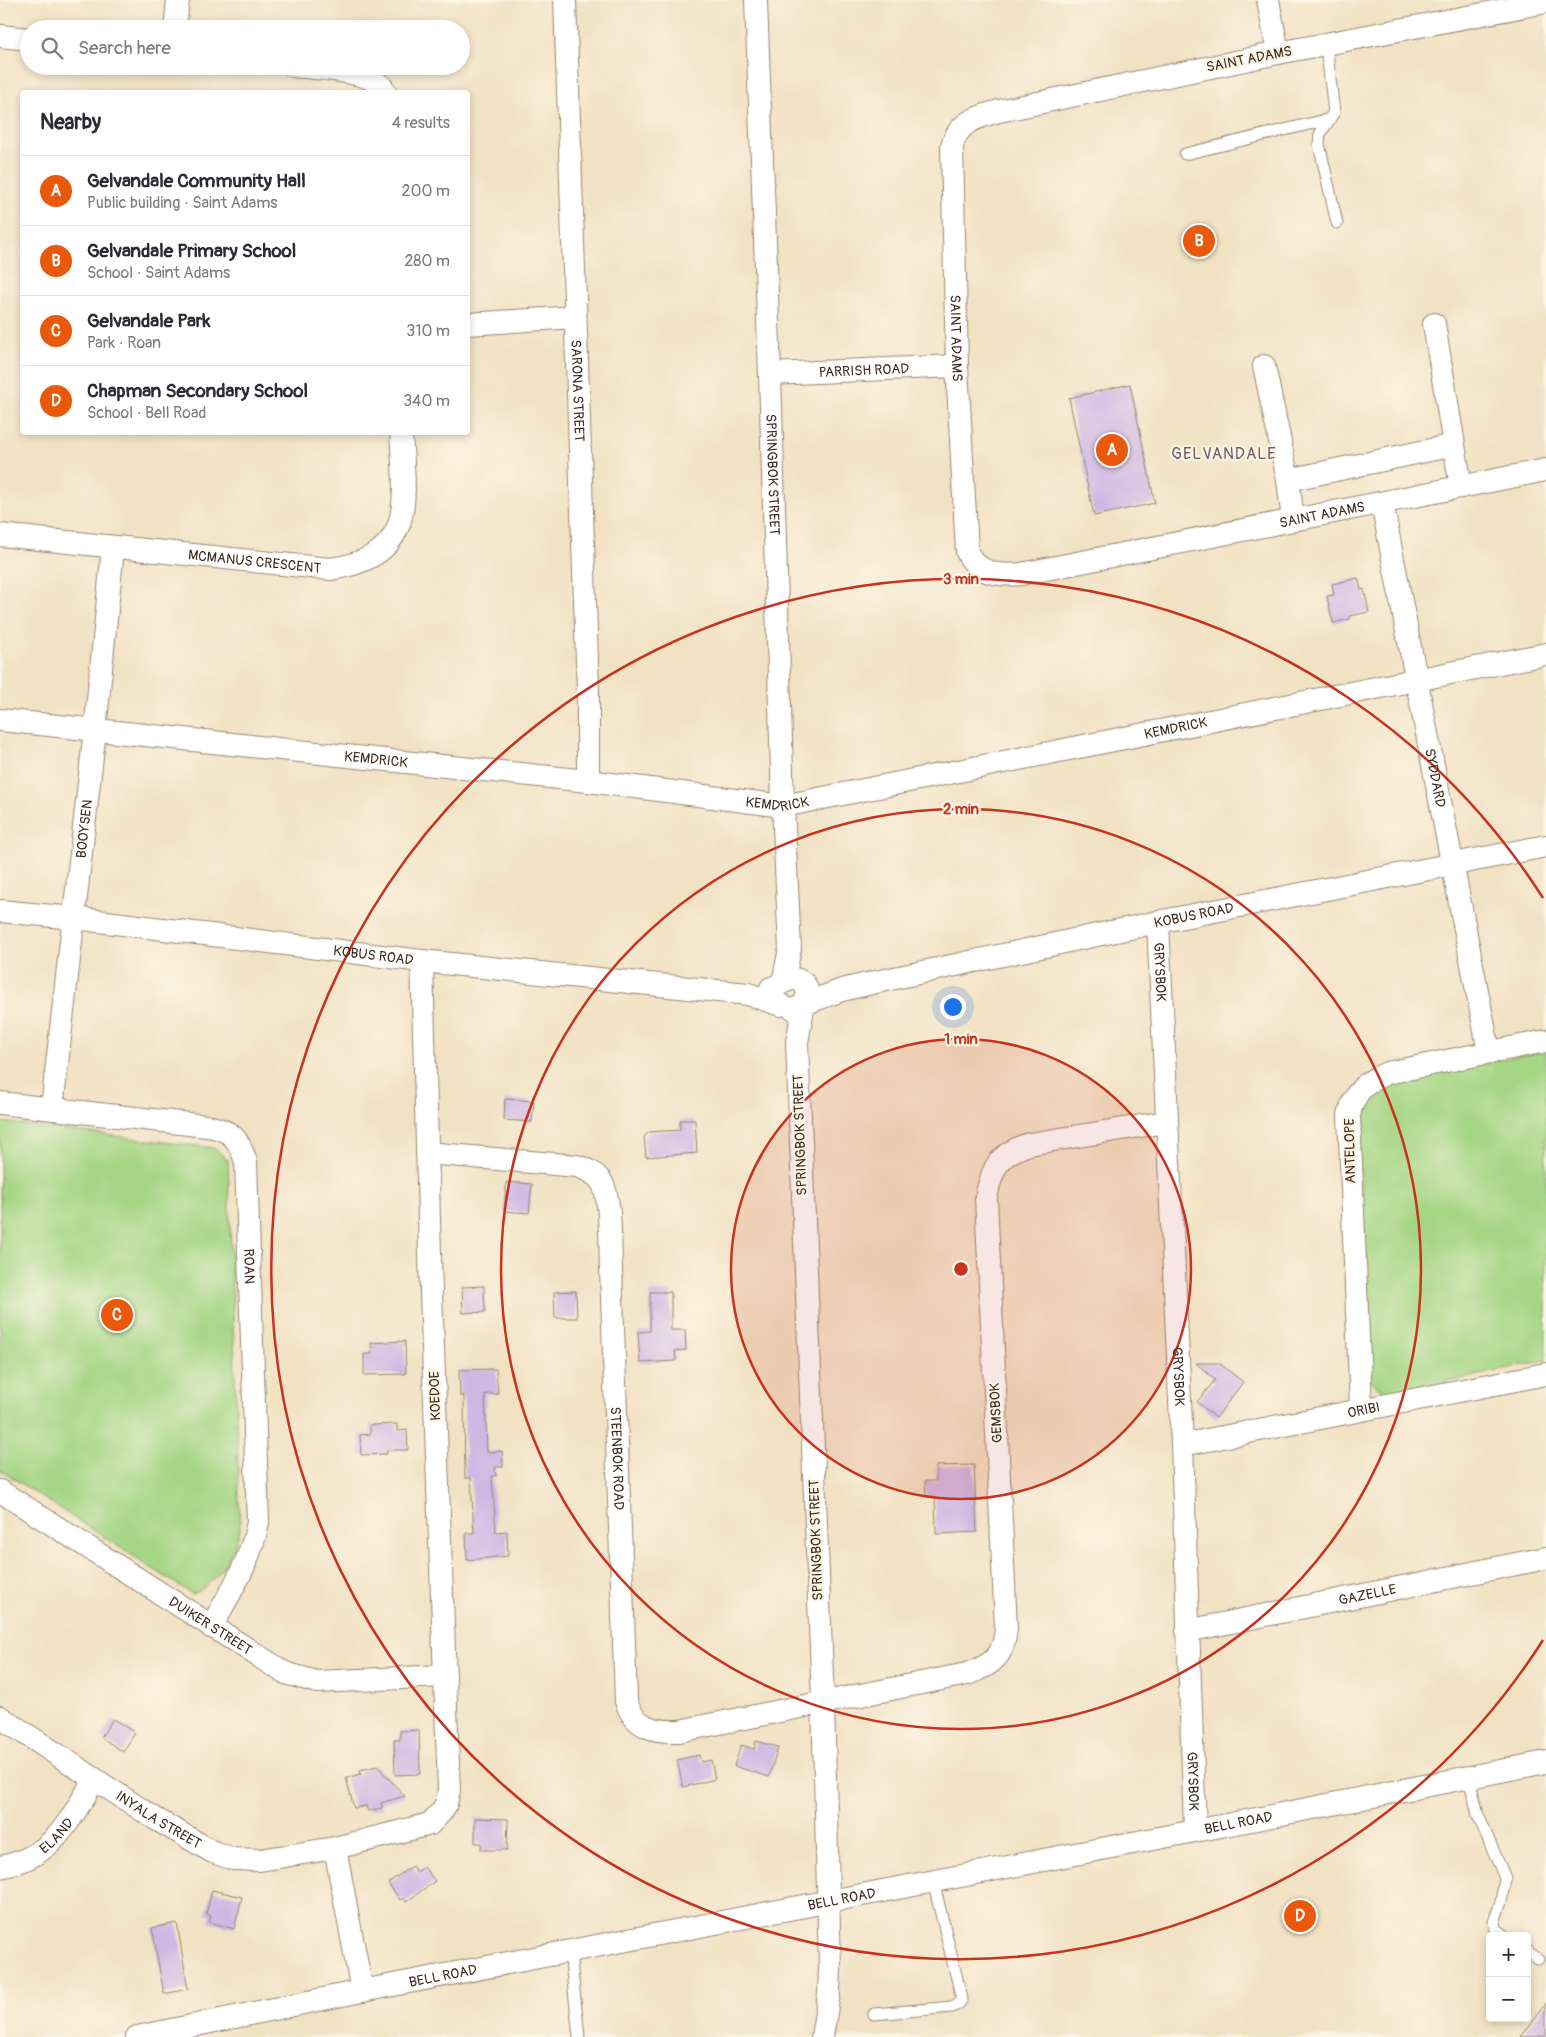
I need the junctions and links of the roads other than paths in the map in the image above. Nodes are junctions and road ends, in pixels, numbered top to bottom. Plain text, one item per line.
1 (178, 0) edge
2 (565, 0) edge
3 (756, 0) edge
4 (1268, 0) edge
5 (1546, 2) edge
6 (176, 20) edge
7 (0, 36) edge
8 (20, 38) edge
9 (1326, 44) junction
10 (1278, 53) junction
11 (362, 75) edge
12 (384, 90) edge
13 (1330, 119) junction
14 (1185, 154) dead end
15 (1337, 223) dead end
16 (575, 317) junction
17 (470, 324) edge
18 (1434, 324) dead end
19 (957, 366) junction
20 (1264, 366) dead end
21 (770, 374) junction
22 (402, 435) edge
23 (1454, 445) junction
24 (1546, 470) edge
25 (1288, 480) junction
26 (1461, 487) junction
27 (1382, 503) junction
28 (1293, 520) junction
29 (0, 535) edge
30 (112, 548) junction
31 (1546, 654) edge
32 (1416, 680) junction
33 (0, 720) edge
34 (95, 730) junction
35 (588, 782) junction
36 (783, 806) junction
37 (1546, 846) edge
38 (1451, 865) junction
39 (0, 911) edge
40 (74, 918) junction
41 (1158, 922) junction
42 (422, 961) junction
43 (791, 993) junction
44 (1546, 1041) edge
45 (1488, 1052) junction
46 (0, 1103) edge
47 (52, 1108) junction
48 (1166, 1122) junction
49 (427, 1153) junction
50 (1546, 1374) edge
51 (1361, 1409) junction
52 (1182, 1446) junction
53 (0, 1490) edge
54 (1546, 1558) edge
55 (211, 1627) junction
56 (1187, 1631) junction
57 (445, 1676) junction
58 (823, 1701) junction
59 (0, 1717) edge
60 (1546, 1762) edge
61 (1469, 1777) junction
62 (94, 1780) junction
63 (430, 1824) joint
64 (1195, 1831) junction
65 (335, 1848) junction
66 (0, 1867) edge
67 (934, 1882) junction
68 (829, 1900) junction
69 (1501, 1932) edge
70 (570, 1952) junction
71 (1531, 1954) edge
72 (1538, 1959) dead end
73 (362, 1991) junction
74 (874, 2014) dead end
75 (137, 2037) edge
76 (579, 2037) edge
77 (822, 2037) edge

1 - 6 street
2 - 16 street, SARONA STREET
3 - 21 street, SPRINGBOK STREET
4 - 10 street
5 - 9 street, SAINT ADAMS
7 - 8 street
9 - 10 street, SAINT ADAMS
9 - 13 lane
10 - 19 street, SAINT ADAMS
11 - 12 street
13 - 14 lane
13 - 15 lane
16 - 17 street
16 - 35 street, SARONA STREET
18 - 23 street
19 - 21 street, PARRISH ROAD
19 - 28 street, SAINT ADAMS
20 - 25 street
21 - 36 street, SPRINGBOK STREET
22 - 30 street, MCMANUS CRESCENT
23 - 25 street
23 - 26 street
24 - 26 street, SAINT ADAMS
25 - 28 street
26 - 27 street, SAINT ADAMS
27 - 28 street, SAINT ADAMS
27 - 32 street, SYDDARD
29 - 30 street, MCMANUS CRESCENT
30 - 34 street, BOOYSEN
31 - 32 street, KEMDRICK
32 - 36 street, KEMDRICK
32 - 38 street, SYDDARD
33 - 34 street, KEMDRICK
34 - 35 street, KEMDRICK
34 - 40 street, BOOYSEN
35 - 36 street, KEMDRICK
36 - 43 street, SPRINGBOK STREET
37 - 38 street, KOBUS ROAD
38 - 41 street, KOBUS ROAD
38 - 45 street, SYDDARD
39 - 40 street, KOBUS ROAD
40 - 42 street, KOBUS ROAD
40 - 47 street, BOOYSEN
41 - 43 street, KOBUS ROAD
41 - 48 street, GRYSBOK
42 - 43 street, KOBUS ROAD
42 - 49 street, KOEDOE
43 - 58 street, SPRINGBOK STREET
44 - 45 street, ANTELOPE
45 - 51 street, ANTELOPE
46 - 47 street, ROAN
47 - 55 street, ROAN
48 - 52 street, GRYSBOK
48 - 58 street, GEMSBOK
49 - 57 street, KOEDOE
49 - 58 street, STEENBOK ROAD
50 - 51 street, ORIBI
51 - 52 street, ORIBI
52 - 56 street, GRYSBOK
53 - 55 street, DUIKER STREET
54 - 56 street, GAZELLE
55 - 57 street, DUIKER STREET
56 - 64 street, GRYSBOK
57 - 63 street, KOEDOE
58 - 68 street, SPRINGBOK STREET
59 - 62 street, INYALA STREET
60 - 61 street, BELL ROAD
61 - 64 street, BELL ROAD
61 - 69 lane
62 - 65 street, INYALA STREET
62 - 66 street, ELAND
63 - 65 street, INYALA STREET
64 - 67 street, BELL ROAD
65 - 73 street
67 - 68 street, BELL ROAD
67 - 74 lane
68 - 70 street, BELL ROAD
68 - 77 street, SPRINGBOK STREET
70 - 73 street, BELL ROAD
70 - 76 lane
71 - 72 lane
73 - 75 street, BELL ROAD

